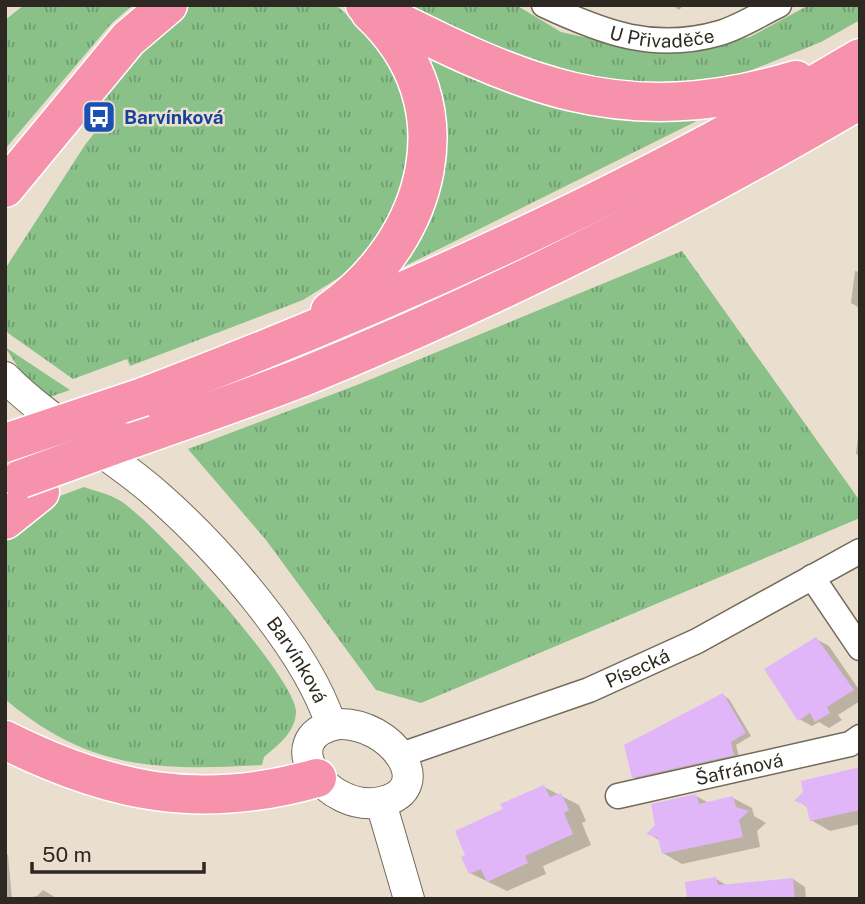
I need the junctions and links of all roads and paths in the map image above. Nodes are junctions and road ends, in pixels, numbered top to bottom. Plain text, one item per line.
1 (168, 5) edge
2 (364, 5) edge
3 (544, 5) edge
4 (779, 5) edge
5 (859, 59) edge
6 (860, 100) edge
7 (5, 188) edge
8 (282, 344) junction
9 (5, 377) edge
10 (5, 443) edge
11 (22, 485) edge
12 (5, 520) edge
13 (860, 551) edge
14 (812, 577) junction
15 (860, 648) edge
16 (5, 724) edge
17 (331, 725) junction
18 (860, 737) edge
19 (5, 740) edge
20 (401, 755) junction
21 (40, 757) junction
22 (317, 778) junction
23 (618, 796) dead end
24 (381, 803) junction
25 (409, 899) edge

1 - 7 highway
2 - 5 highway
2 - 8 highway
3 - 4 street, U Přivaděče
5 - 8 highway
6 - 11 highway, bridge
8 - 10 highway, bridge
9 - 17 street, Barvínková
11 - 12 highway
13 - 14 street, Písecká
14 - 15 street
14 - 20 street, Písecká
16 - 21 highway
17 - 20 street, Barvínková
17 - 22 street, Barvínková
18 - 23 street, Šafránová
19 - 21 highway
20 - 24 street
21 - 22 highway
22 - 24 street
24 - 25 street

